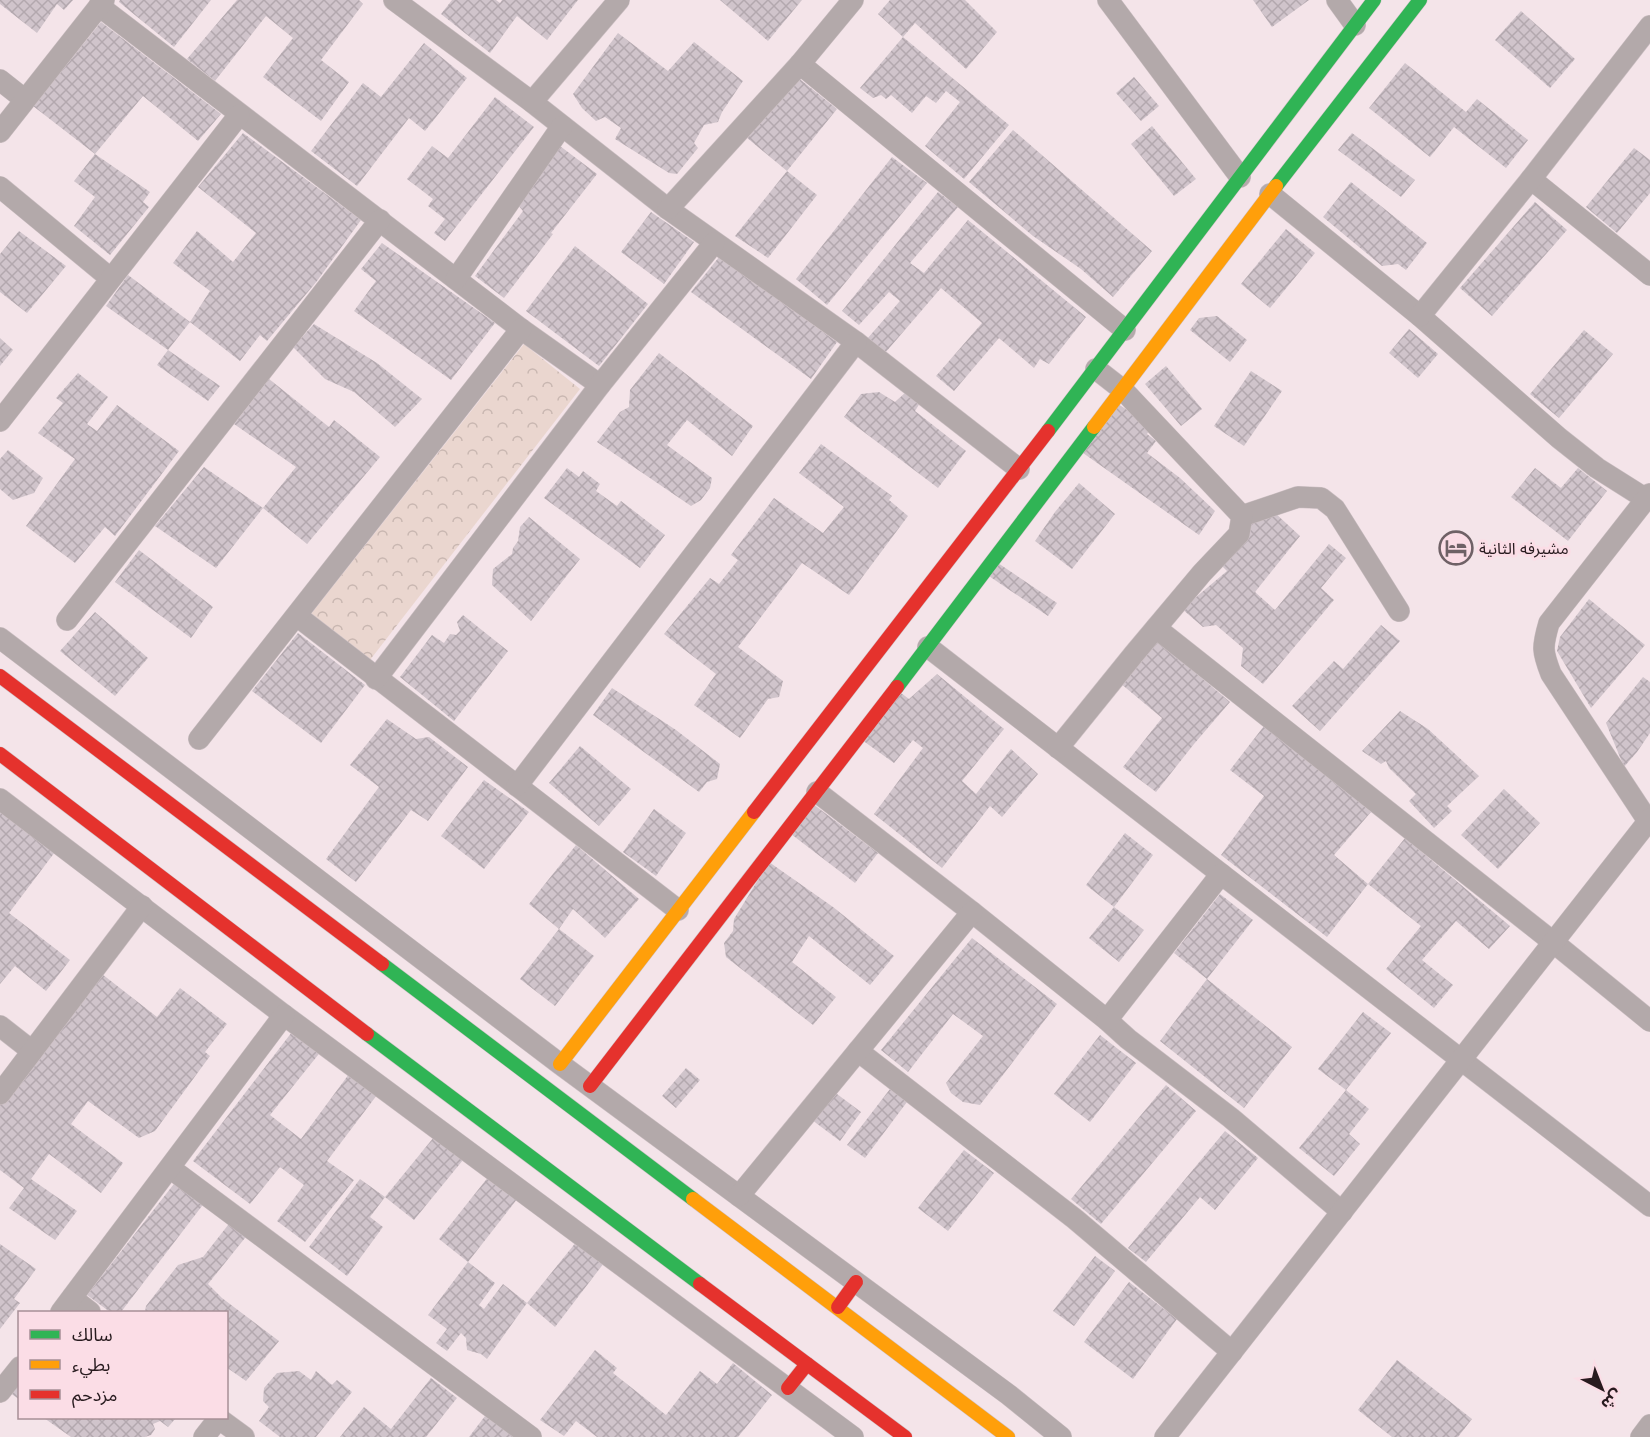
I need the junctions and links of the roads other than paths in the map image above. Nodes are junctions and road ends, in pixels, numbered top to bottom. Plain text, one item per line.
1 (394, 0) edge
2 (619, 0) edge
3 (853, 0) edge
4 (1108, 0) edge
5 (1337, 0) edge
6 (1374, 0) edge
7 (1420, 0) edge
8 (102, 3) edge
9 (1355, 25) junction
10 (1646, 41) edge
11 (800, 64) junction
12 (0, 80) edge
13 (24, 99) junction
14 (532, 102) junction
15 (239, 115) junction
16 (562, 126) junction
17 (0, 132) edge
18 (1240, 177) junction
19 (1531, 179) junction
20 (0, 187) edge
21 (1270, 194) junction
22 (668, 209) junction
23 (380, 220) junction
24 (714, 243) junction
25 (1650, 275) edge
26 (110, 278) junction
27 (456, 279) junction
28 (1420, 316) junction
29 (521, 329) junction
30 (1125, 330) junction
31 (856, 342) junction
32 (1096, 369) junction
33 (600, 385) junction
34 (1123, 390) junction
35 (3, 412) edge
36 (1019, 469) junction
37 (1648, 497) edge
38 (1242, 516) junction
39 (1399, 611) dead end
40 (297, 616) junction
41 (67, 620) dead end
42 (1156, 628) junction
43 (0, 638) edge
44 (928, 647) junction
45 (0, 676) edge
46 (376, 679) junction
47 (199, 739) dead end
48 (1058, 748) junction
49 (0, 754) edge
50 (517, 786) junction
51 (817, 792) junction
52 (0, 799) edge
53 (1649, 820) edge
54 (1221, 874) junction
55 (141, 906) junction
56 (678, 910) junction
57 (972, 912) junction
58 (1553, 942) junction
59 (284, 1015) junction
60 (1107, 1020) junction
61 (1650, 1021) edge
62 (0, 1026) edge
63 (32, 1051) junction
64 (858, 1051) junction
65 (1461, 1060) junction
66 (560, 1064) junction
67 (590, 1086) junction
68 (0, 1094) edge
69 (170, 1168) junction
70 (739, 1196) junction
71 (1650, 1206) edge
72 (1342, 1212) junction
73 (856, 1282) junction
74 (67, 1305) edge
75 (837, 1307) junction
76 (87, 1311) edge
77 (1232, 1352) junction
78 (807, 1364) junction
79 (18, 1370) edge
80 (788, 1388) junction
81 (0, 1392) edge
82 (218, 1419) edge
83 (220, 1419) edge
84 (1650, 1425) edge
85 (826, 1429) edge
86 (204, 1437) edge
87 (244, 1437) edge
88 (531, 1437) edge
89 (853, 1437) edge
90 (905, 1437) edge
91 (1008, 1437) edge
92 (1061, 1437) edge
93 (1166, 1437) edge
94 (1641, 1437) edge

1 - 14 street
2 - 14 street
3 - 11 street
4 - 18 street
5 - 9 street
6 - 9 street
7 - 21 street
8 - 13 street
8 - 15 street
9 - 18 street
10 - 19 street
11 - 22 street
11 - 30 street
12 - 13 street
13 - 17 street
14 - 16 street
15 - 23 street
15 - 26 street
16 - 22 street
16 - 27 street
18 - 30 street
19 - 25 street
19 - 28 street
20 - 26 street
21 - 28 street
21 - 34 street
22 - 24 street
23 - 27 street
23 - 41 street
24 - 31 street
24 - 33 street
26 - 35 street
27 - 29 street
28 - 37 street
29 - 33 street
29 - 40 street
30 - 32 street
31 - 36 street
31 - 50 street
32 - 34 street
32 - 36 street
33 - 46 street
34 - 38 street
34 - 44 street
36 - 56 street
37 - 53 street
38 - 39 street
38 - 42 street
40 - 46 street
40 - 47 street
42 - 48 street
42 - 58 street
43 - 66 street
44 - 48 street
44 - 51 street
45 - 75 street
46 - 50 street
48 - 54 street
49 - 78 street
50 - 56 street
51 - 57 street
51 - 67 street
52 - 55 street
53 - 58 street
54 - 60 street
54 - 65 street
55 - 59 street
55 - 63 street
56 - 66 street
57 - 60 street
57 - 64 street
58 - 61 street
58 - 65 street
59 - 69 street
59 - 80 street
60 - 72 street
62 - 63 street
63 - 68 street
64 - 70 street
64 - 77 street
65 - 71 street
65 - 72 street
66 - 67 street
67 - 70 street
69 - 74 street
69 - 88 street
70 - 73 street
72 - 77 street
73 - 75 street
73 - 92 street
74 - 76 street
75 - 91 street
77 - 93 street
78 - 80 street
78 - 90 street
79 - 81 street
80 - 85 street
82 - 86 street
83 - 87 street
84 - 94 street
85 - 89 street

